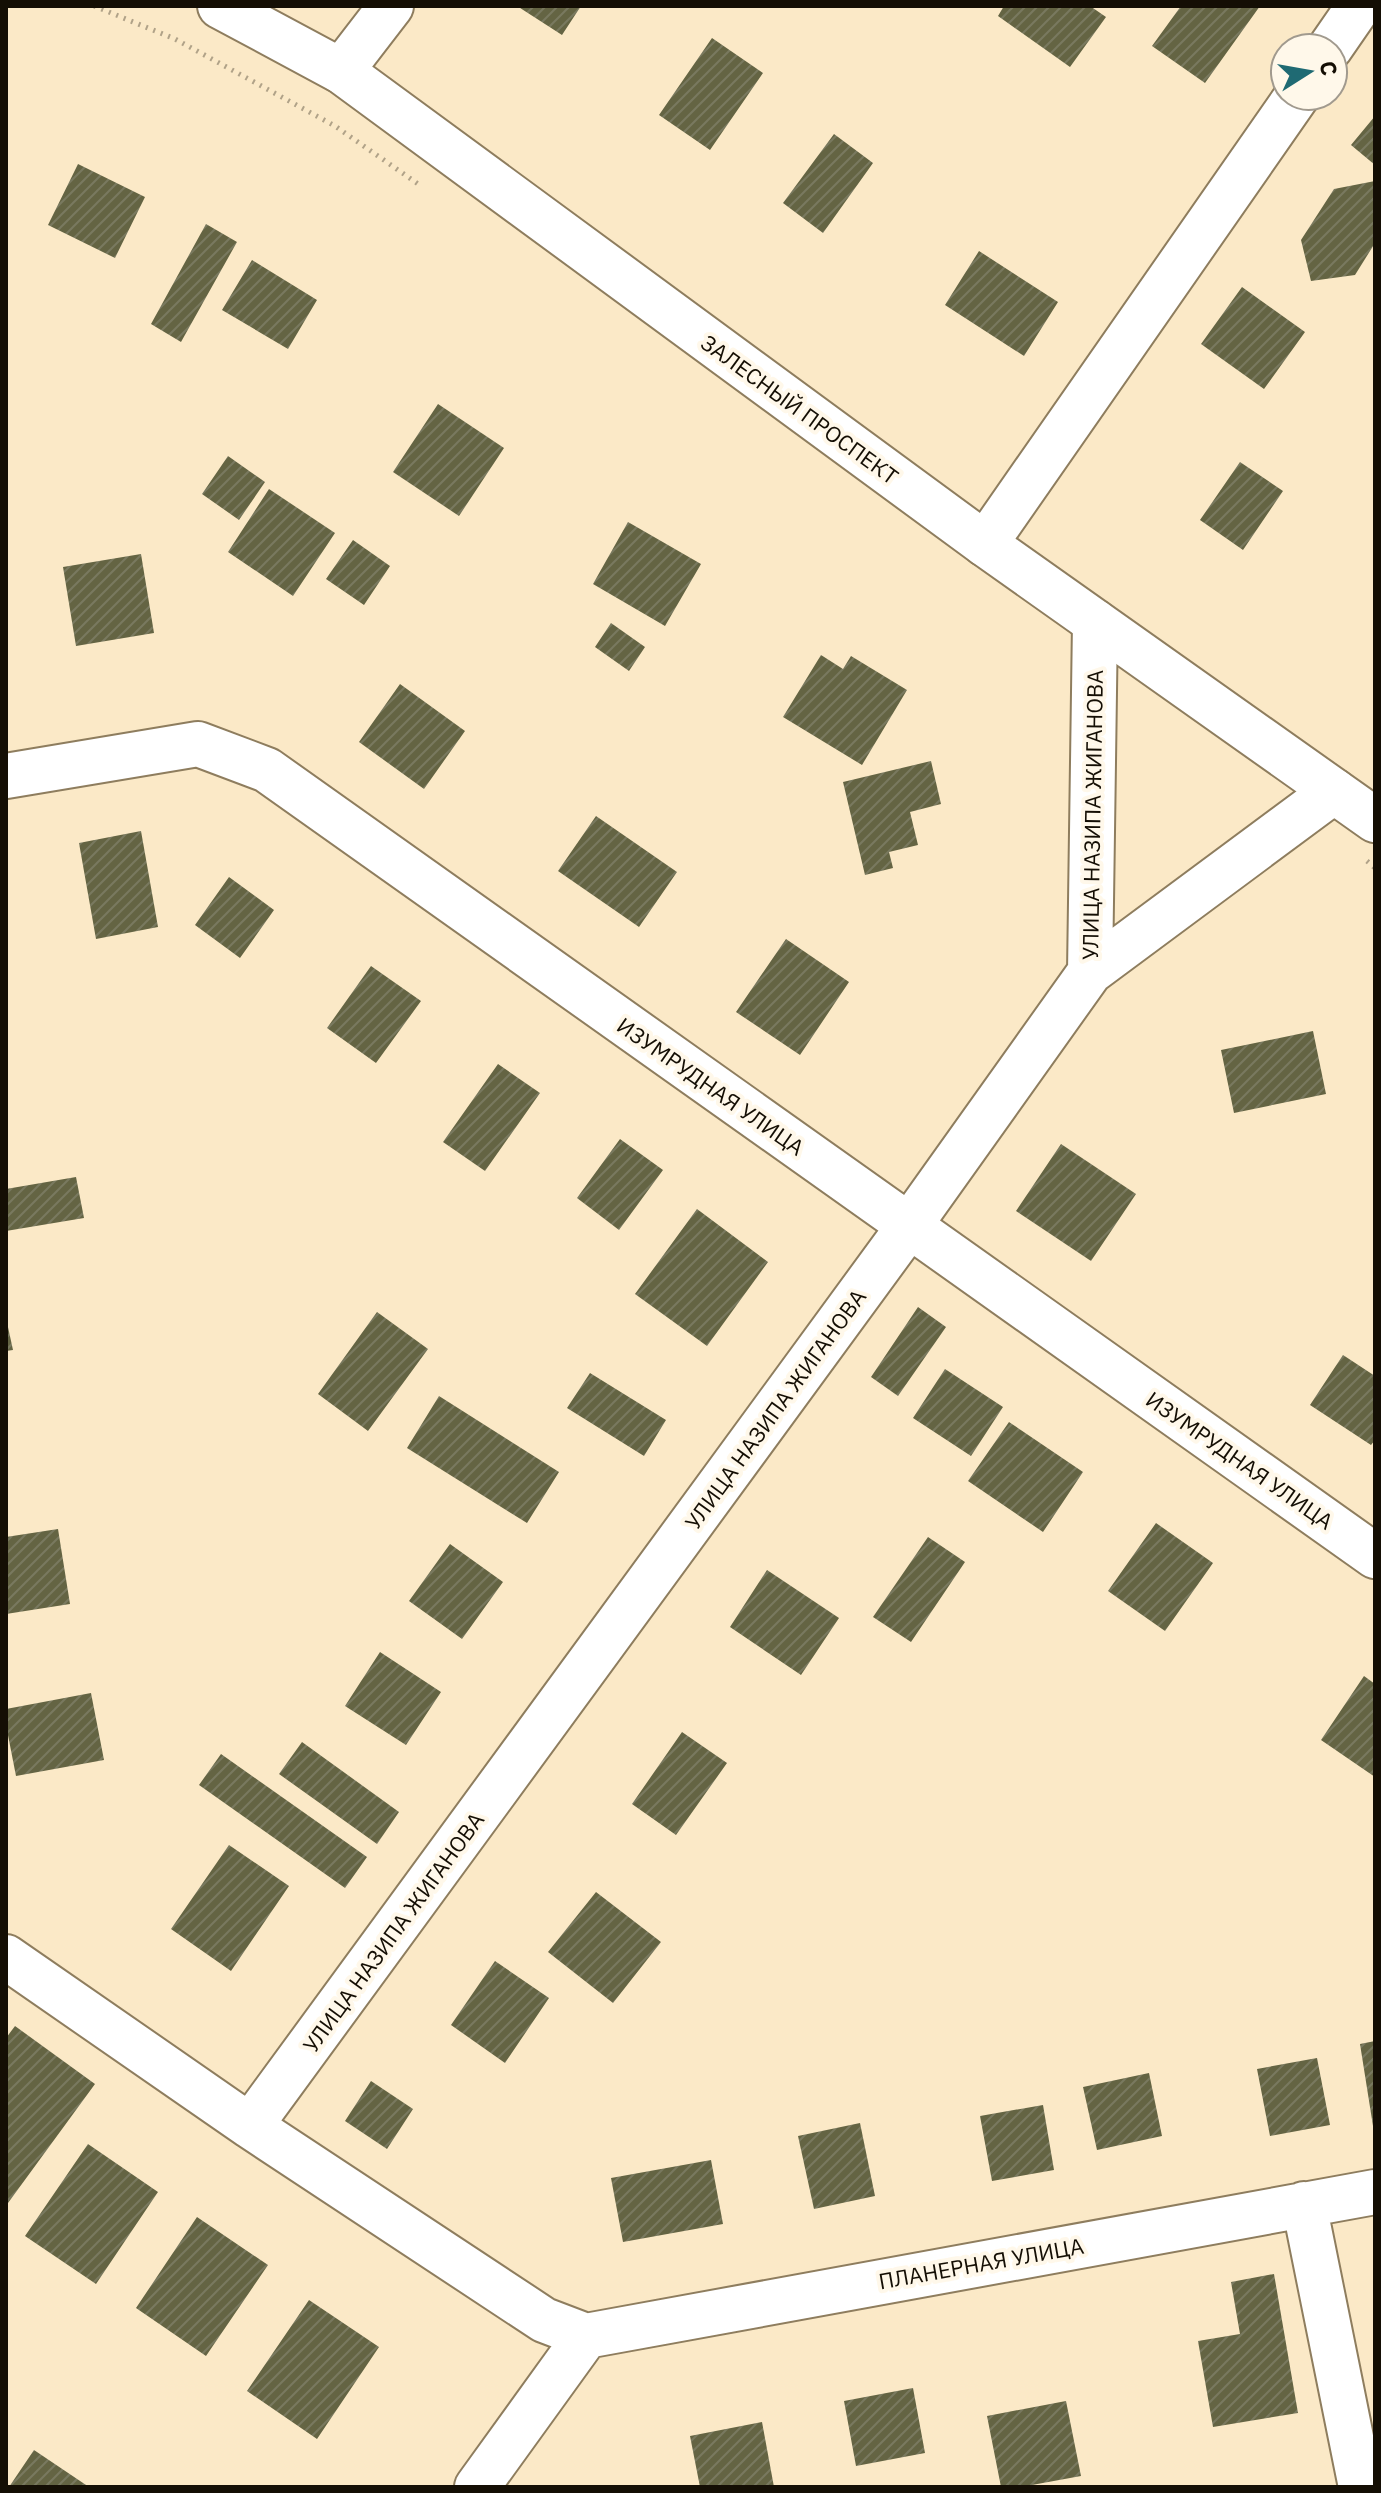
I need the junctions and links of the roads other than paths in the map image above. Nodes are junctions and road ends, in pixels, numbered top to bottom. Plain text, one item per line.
1 (220, 6) edge
2 (391, 6) edge
3 (1359, 6) edge
4 (1341, 32) edge
5 (341, 71) junction
6 (1286, 112) edge
7 (985, 544) junction
8 (1095, 622) junction
9 (6, 776) edge
10 (1334, 791) junction
11 (1375, 820) edge
12 (1090, 972) junction
13 (909, 1226) junction
14 (1375, 1556) edge
15 (6, 1957) edge
16 (250, 2126) junction
17 (1375, 2192) edge
18 (1304, 2204) junction
19 (586, 2336) junction
20 (477, 2487) edge
21 (1361, 2487) edge

1 - 5 street, ЗАЛЕСНЫЙ ПРОСПЕКТ
2 - 5 street
3 - 4 street
5 - 7 street, ЗАЛЕСНЫЙ ПРОСПЕКТ
6 - 7 street
7 - 8 street, ЗАЛЕСНЫЙ ПРОСПЕКТ
8 - 10 street, ЗАЛЕСНЫЙ ПРОСПЕКТ
8 - 12 street, УЛИЦА НАЗИПА ЖИГАНОВА
9 - 13 street, ИЗУМРУДНАЯ УЛИЦА
10 - 11 street, ЗАЛЕСНЫЙ ПРОСПЕКТ
10 - 12 street
12 - 13 street, УЛИЦА НАЗИПА ЖИГАНОВА
13 - 14 street, ИЗУМРУДНАЯ УЛИЦА
13 - 16 street, УЛИЦА НАЗИПА ЖИГАНОВА
15 - 16 street
16 - 19 street
17 - 18 street, ПЛАНЕРНАЯ УЛИЦА
18 - 19 street, ПЛАНЕРНАЯ УЛИЦА
18 - 21 street
19 - 20 street

